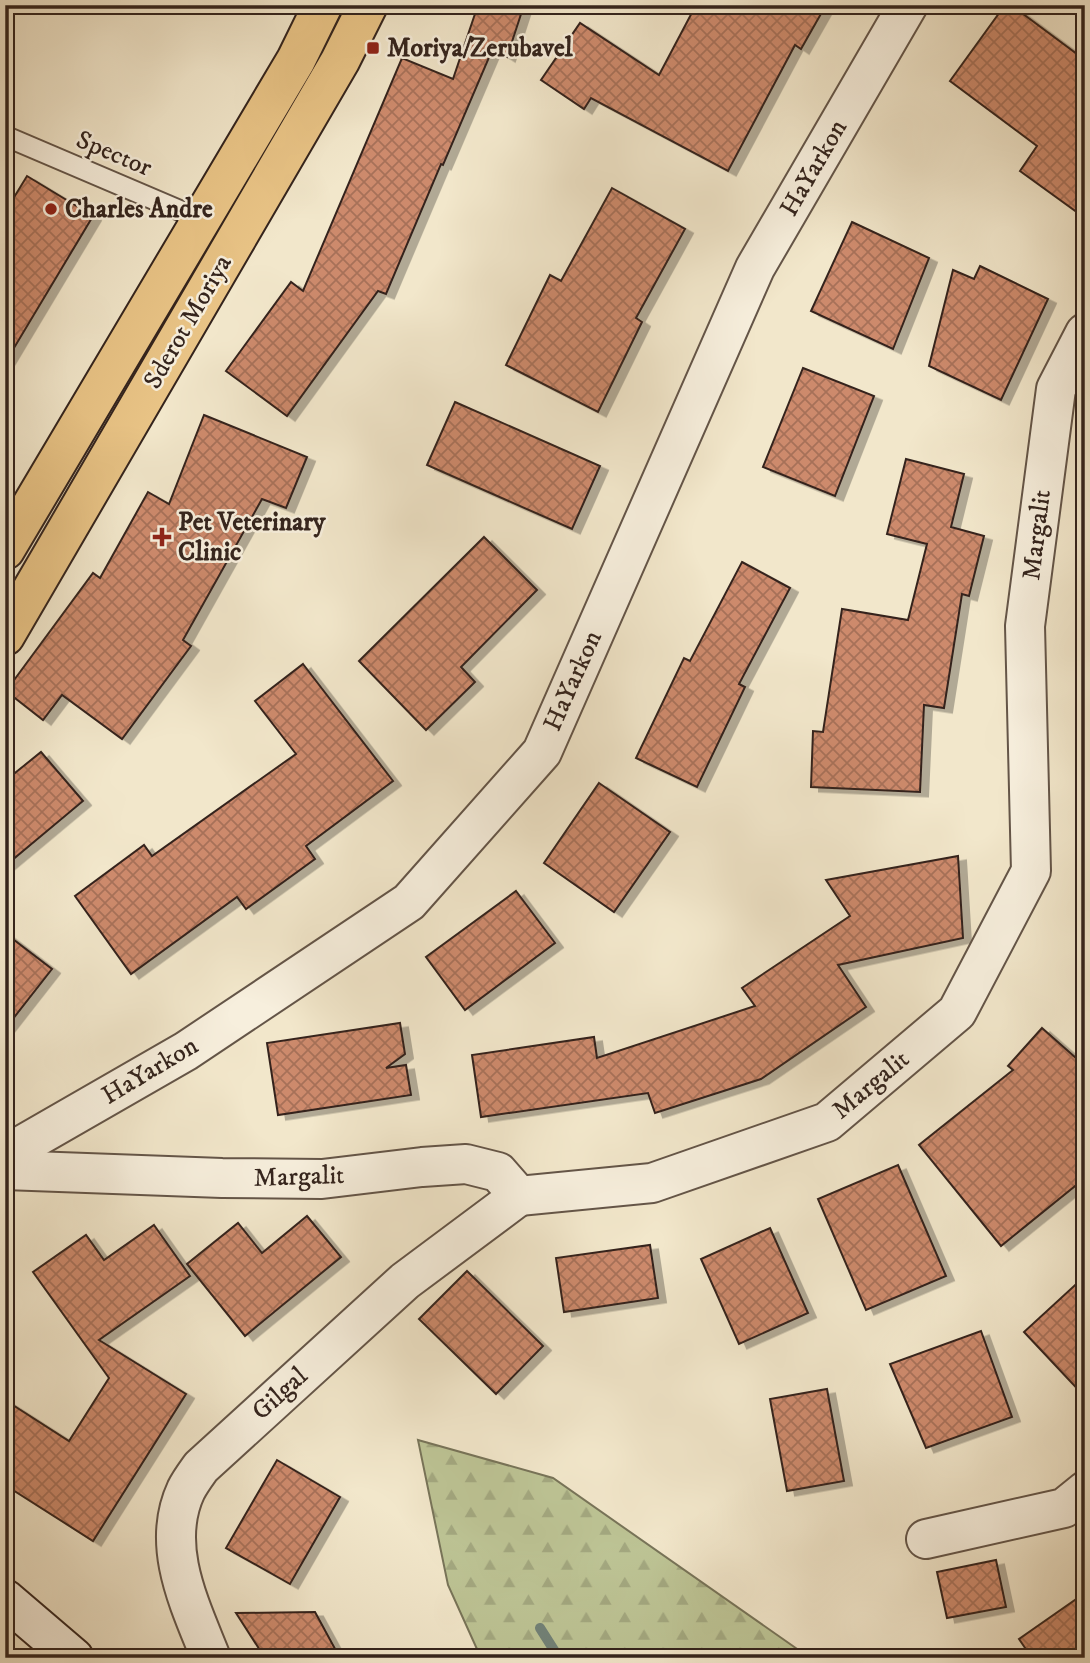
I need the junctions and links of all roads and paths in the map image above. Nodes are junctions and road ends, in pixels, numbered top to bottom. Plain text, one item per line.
1 (323, 5) edge
2 (368, 5) edge
3 (908, 5) edge
4 (5, 136) edge
5 (202, 220) junction
6 (1085, 333) edge
7 (5, 550) edge
8 (5, 636) edge
9 (5, 1155) edge
10 (5, 1170) edge
11 (519, 1196) junction
12 (1085, 1491) edge
13 (926, 1539) dead end
14 (5, 1599) edge
15 (74, 1658) edge
16 (211, 1658) edge

1 - 5 main road, Sderot Moriya
2 - 8 main road, Sderot Moriya
3 - 9 street, HaYarkon
4 - 5 lane, Spector
5 - 7 main road, Sderot Moriya
6 - 11 street, Margalit
10 - 11 street, Margalit
11 - 16 street, Gilgal
12 - 13 street
14 - 15 street

